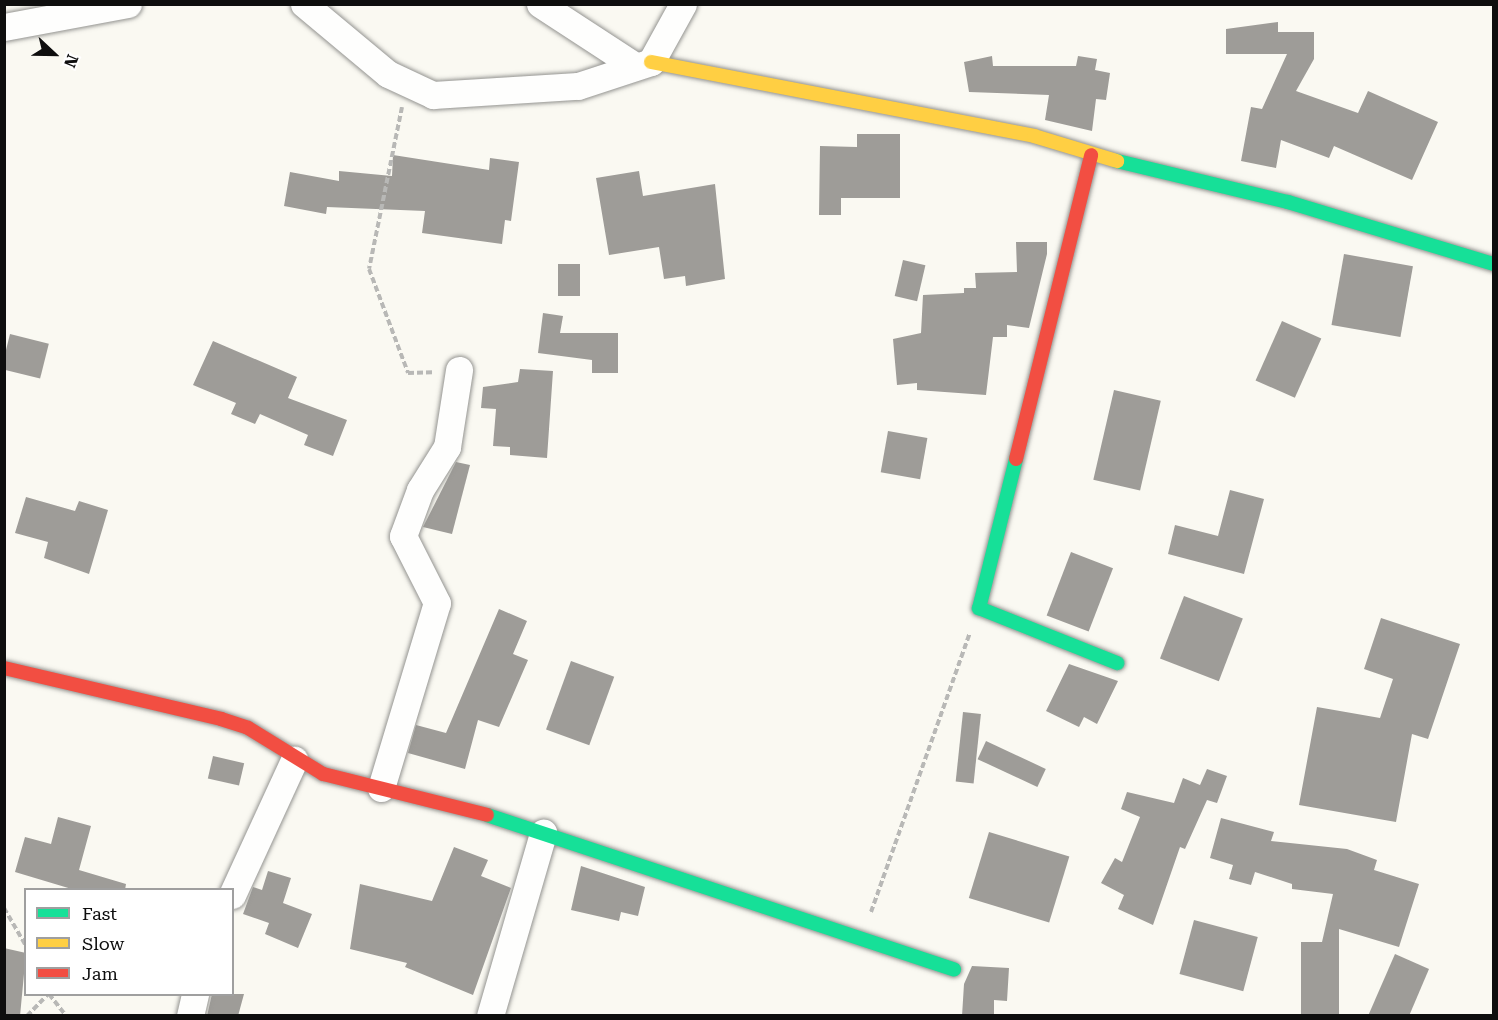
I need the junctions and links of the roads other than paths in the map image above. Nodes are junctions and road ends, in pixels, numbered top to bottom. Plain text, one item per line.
1 (128, 4) edge
2 (304, 4) edge
3 (540, 4) edge
4 (683, 4) edge
5 (4, 27) edge
6 (643, 64) junction
7 (1091, 155) junction
8 (1494, 264) edge
9 (459, 370) road end
10 (1118, 663) dead end
11 (4, 668) edge
12 (294, 760) junction
13 (381, 788) junction
14 (543, 833) junction
15 (234, 891) edge
16 (954, 969) dead end
17 (195, 996) edge
18 (190, 1016) edge
19 (490, 1016) edge

1 - 5 street
2 - 6 street
3 - 6 street
4 - 6 street
6 - 7 street
7 - 8 street
7 - 10 street
9 - 13 street
11 - 12 street
12 - 13 street
12 - 15 street
13 - 14 street
14 - 16 street
14 - 19 street
17 - 18 street

